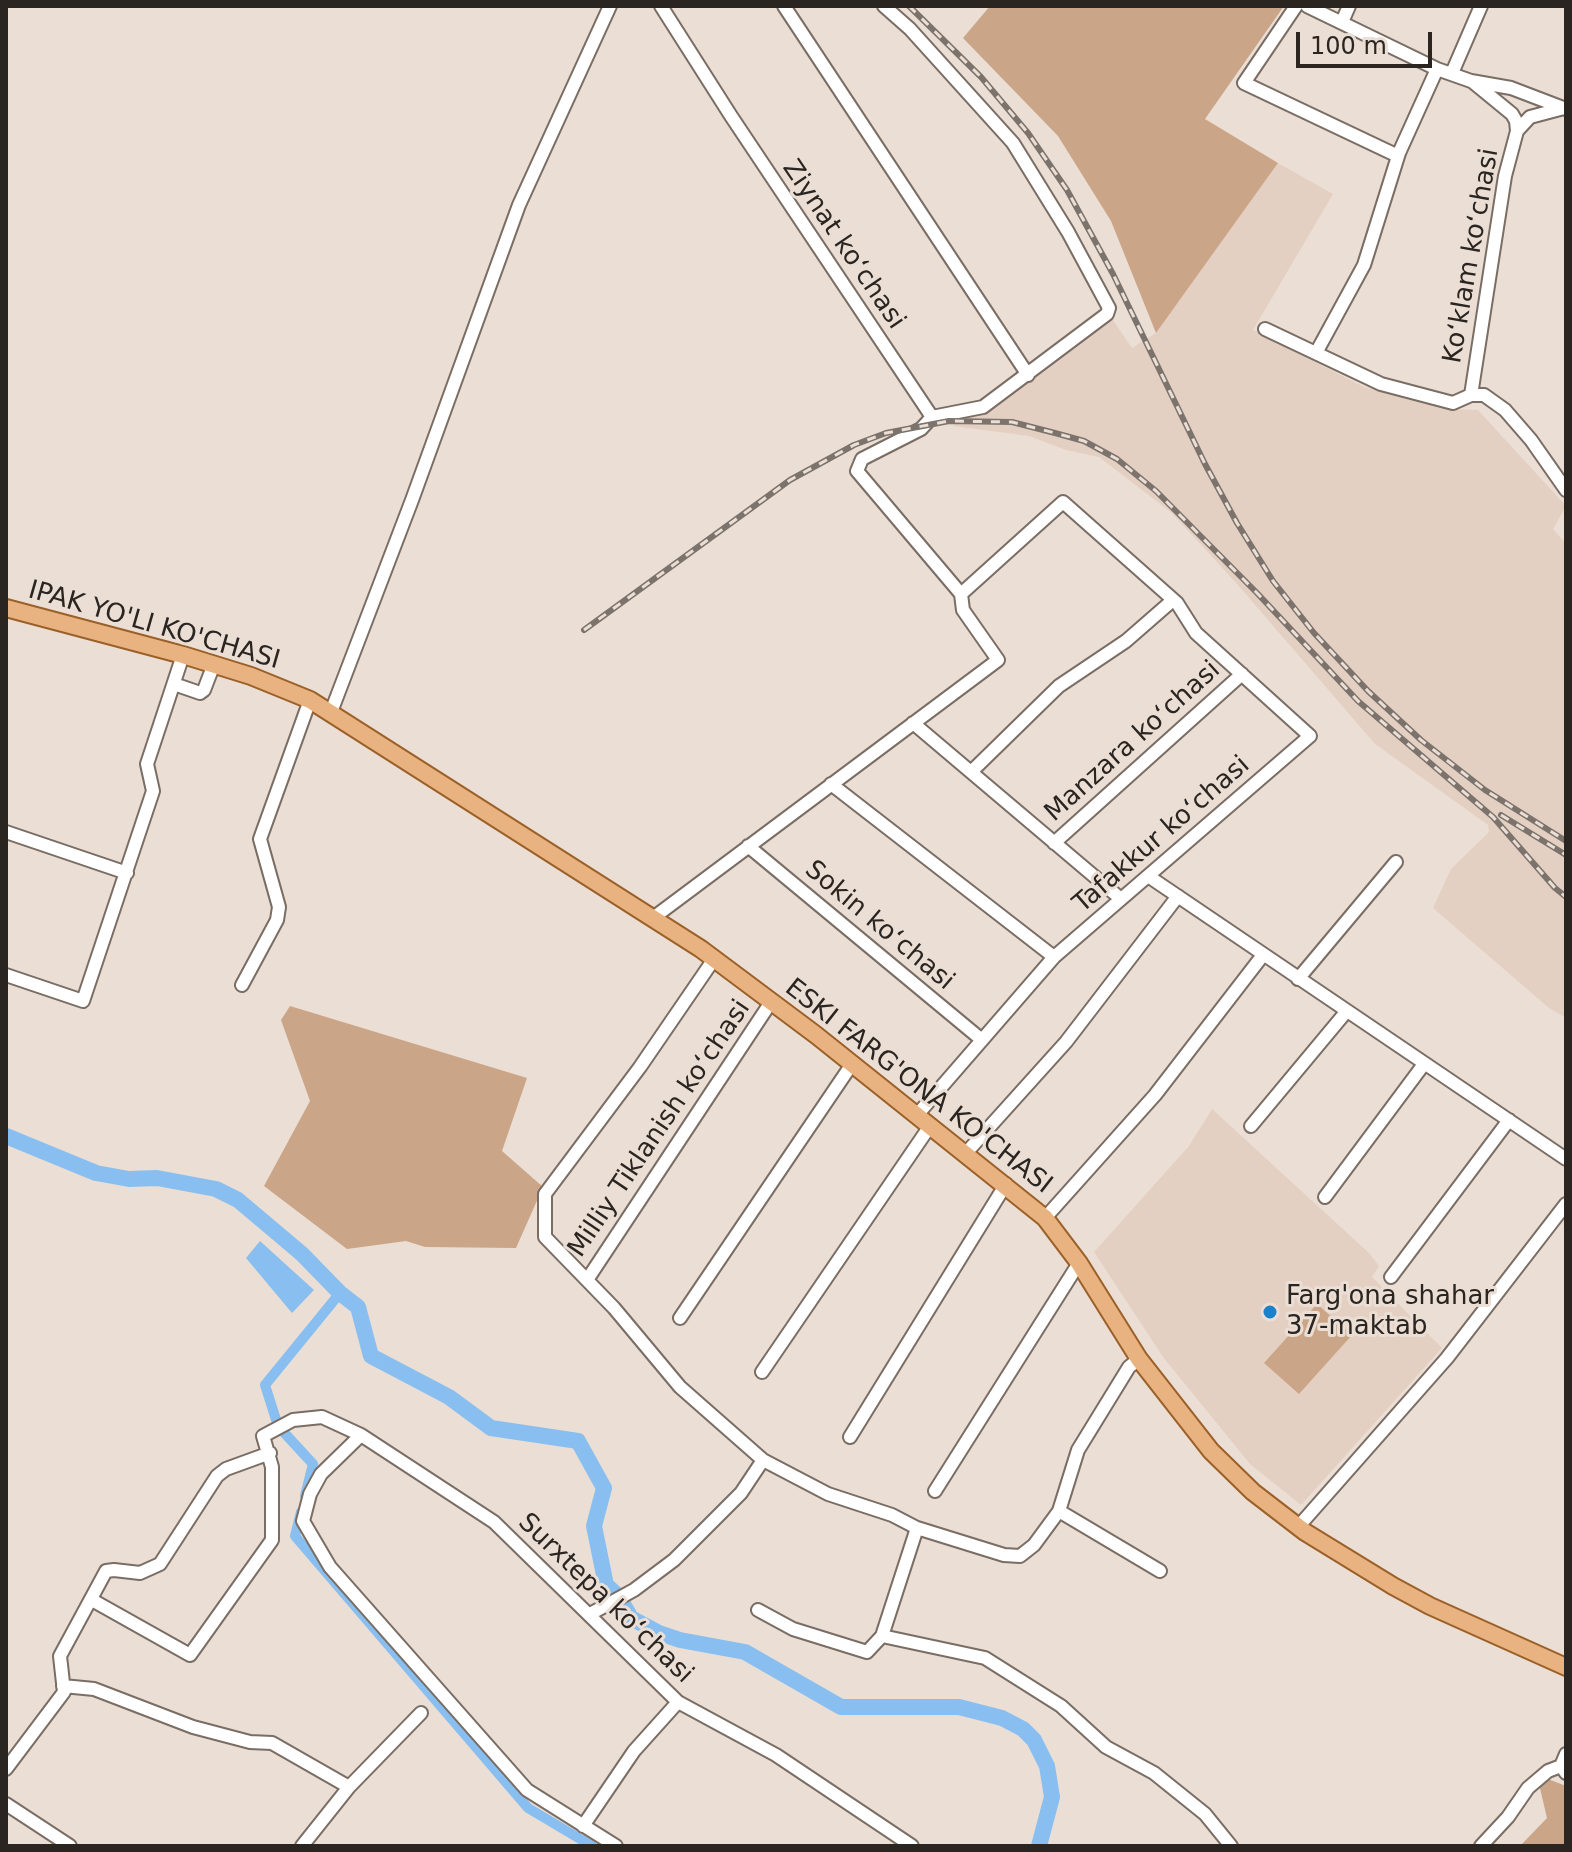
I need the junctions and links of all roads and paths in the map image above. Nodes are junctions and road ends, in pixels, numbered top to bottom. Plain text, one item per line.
1 (610, 6) edge
2 (661, 6) edge
3 (784, 6) edge
4 (884, 6) edge
5 (1296, 6) edge
6 (1307, 6) edge
7 (1349, 6) edge
8 (1481, 6) edge
9 (1342, 22) junction
10 (1437, 69) junction
11 (1452, 73) junction
12 (1471, 81) junction
13 (1565, 109) edge
14 (1517, 131) junction
15 (1398, 156) junction
16 (1265, 329) dead end
17 (1316, 353) junction
18 (1028, 375) junction
19 (1471, 395) junction
20 (932, 417) junction
21 (1566, 490) edge
22 (961, 594) junction
23 (1173, 600) junction
24 (6, 608) edge
25 (183, 655) junction
26 (214, 664) junction
27 (1242, 674) junction
28 (174, 684) junction
29 (310, 700) junction
30 (331, 712) junction
31 (913, 723) junction
32 (971, 772) junction
33 (831, 784) junction
34 (6, 832) edge
35 (1054, 843) junction
36 (748, 846) junction
37 (1396, 862) dead end
38 (127, 873) junction
39 (1148, 876) junction
40 (1178, 896) junction
41 (1121, 899) junction
42 (653, 918) junction
43 (1263, 955) junction
44 (1054, 957) junction
45 (714, 959) junction
46 (6, 975) edge
47 (1298, 979) junction
48 (242, 985) dead end
49 (771, 1002) junction
50 (1346, 1012) junction
51 (982, 1040) junction
52 (852, 1064) junction
53 (1424, 1064) junction
54 (917, 1115) junction
55 (1509, 1120) junction
56 (930, 1126) junction
57 (1251, 1126) dead end
58 (966, 1153) junction
59 (1566, 1159) edge
60 (1006, 1184) junction
61 (1325, 1197) dead end
62 (1566, 1204) edge
63 (1045, 1218) junction
64 (1079, 1263) junction
65 (1391, 1277) dead end
66 (587, 1280) junction
67 (680, 1318) dead end
68 (1139, 1359) junction
69 (762, 1372) dead end
70 (361, 1435) junction
71 (850, 1437) dead end
72 (270, 1453) junction
73 (763, 1460) junction
74 (935, 1491) dead end
75 (1059, 1511) junction
76 (1298, 1527) junction
77 (917, 1528) junction
78 (1160, 1571) dead end
79 (92, 1600) junction
80 (758, 1610) dead end
81 (590, 1614) junction
82 (882, 1636) junction
83 (1566, 1667) edge
84 (63, 1686) junction
85 (678, 1702) junction
86 (421, 1713) dead end
87 (1564, 1764) edge
88 (6, 1769) edge
89 (349, 1787) junction
90 (6, 1804) edge
91 (583, 1826) junction
92 (1487, 1844) edge
93 (70, 1846) edge
94 (301, 1846) edge
95 (616, 1846) edge
96 (912, 1846) edge
97 (1231, 1846) edge

1 - 30 street
2 - 20 street, Ziynat koʻchasi
3 - 18 street
4 - 18 street
5 - 15 street
6 - 9 street
7 - 9 street
8 - 11 street
9 - 10 street
10 - 11 street
10 - 15 street
11 - 12 street
12 - 13 street
12 - 14 street
13 - 14 street, Koʻklam koʻchasi
14 - 19 street, Koʻklam koʻchasi
15 - 17 street
16 - 17 street
17 - 19 street
18 - 20 street
19 - 21 street
20 - 22 street
22 - 23 street
22 - 31 street
23 - 27 street, Tafakkur koʻchasi
23 - 32 street
24 - 25 main road, IPAK YO'LI KO'CHASI
25 - 26 main road, IPAK YO'LI KO'CHASI
25 - 28 street
26 - 28 street
26 - 29 main road, IPAK YO'LI KO'CHASI
27 - 35 street, Manzara koʻchasi
27 - 39 street, Tafakkur koʻchasi
28 - 38 street
29 - 30 main road, IPAK YO'LI KO'CHASI
29 - 48 street
30 - 42 main road, ESKI FARG'ONA KO'CHASI
31 - 32 street
31 - 33 street
32 - 35 street
33 - 36 street
33 - 44 street
34 - 38 street
35 - 41 street
36 - 42 street
36 - 51 street, Sokin koʻchasi
37 - 47 street
38 - 46 street
39 - 40 street
39 - 41 street, Tafakkur koʻchasi
40 - 43 street
40 - 58 street
41 - 44 street, Tafakkur koʻchasi
42 - 45 main road, ESKI FARG'ONA KO'CHASI
43 - 47 street
43 - 63 street
44 - 51 street, Tafakkur koʻchasi
45 - 49 main road, ESKI FARG'ONA KO'CHASI
45 - 66 street
47 - 50 street
49 - 52 main road, ESKI FARG'ONA KO'CHASI
49 - 66 street, Milliy Tiklanish koʻchasi
50 - 53 street
50 - 57 street
51 - 54 street, Tafakkur koʻchasi
52 - 54 main road, ESKI FARG'ONA KO'CHASI
52 - 67 street
53 - 55 street
53 - 61 street
54 - 56 main road, ESKI FARG'ONA KO'CHASI
55 - 59 street
55 - 65 street
56 - 58 main road, ESKI FARG'ONA KO'CHASI
56 - 69 street
58 - 60 main road, ESKI FARG'ONA KO'CHASI
60 - 63 main road, ESKI FARG'ONA KO'CHASI
60 - 71 street
62 - 76 street
63 - 64 main road, ESKI FARG'ONA KO'CHASI
64 - 68 main road, ESKI FARG'ONA KO'CHASI
64 - 74 street
66 - 73 street
68 - 75 street
68 - 76 main road, ESKI FARG'ONA KO'CHASI
70 - 72 street, Surxtepa koʻchasi
70 - 81 street, Surxtepa koʻchasi
70 - 91 street
72 - 79 street
72 - 79 street
73 - 77 street
73 - 81 street
75 - 77 street
75 - 78 street
76 - 83 main road, ESKI FARG'ONA KO'CHASI
77 - 82 street
79 - 84 street
80 - 82 street
81 - 85 street, Surxtepa koʻchasi
82 - 97 street
84 - 88 street
84 - 89 street
85 - 91 street
85 - 96 street, Surxtepa koʻchasi
86 - 89 street
87 - 92 street
89 - 94 street
90 - 93 street
91 - 95 street

